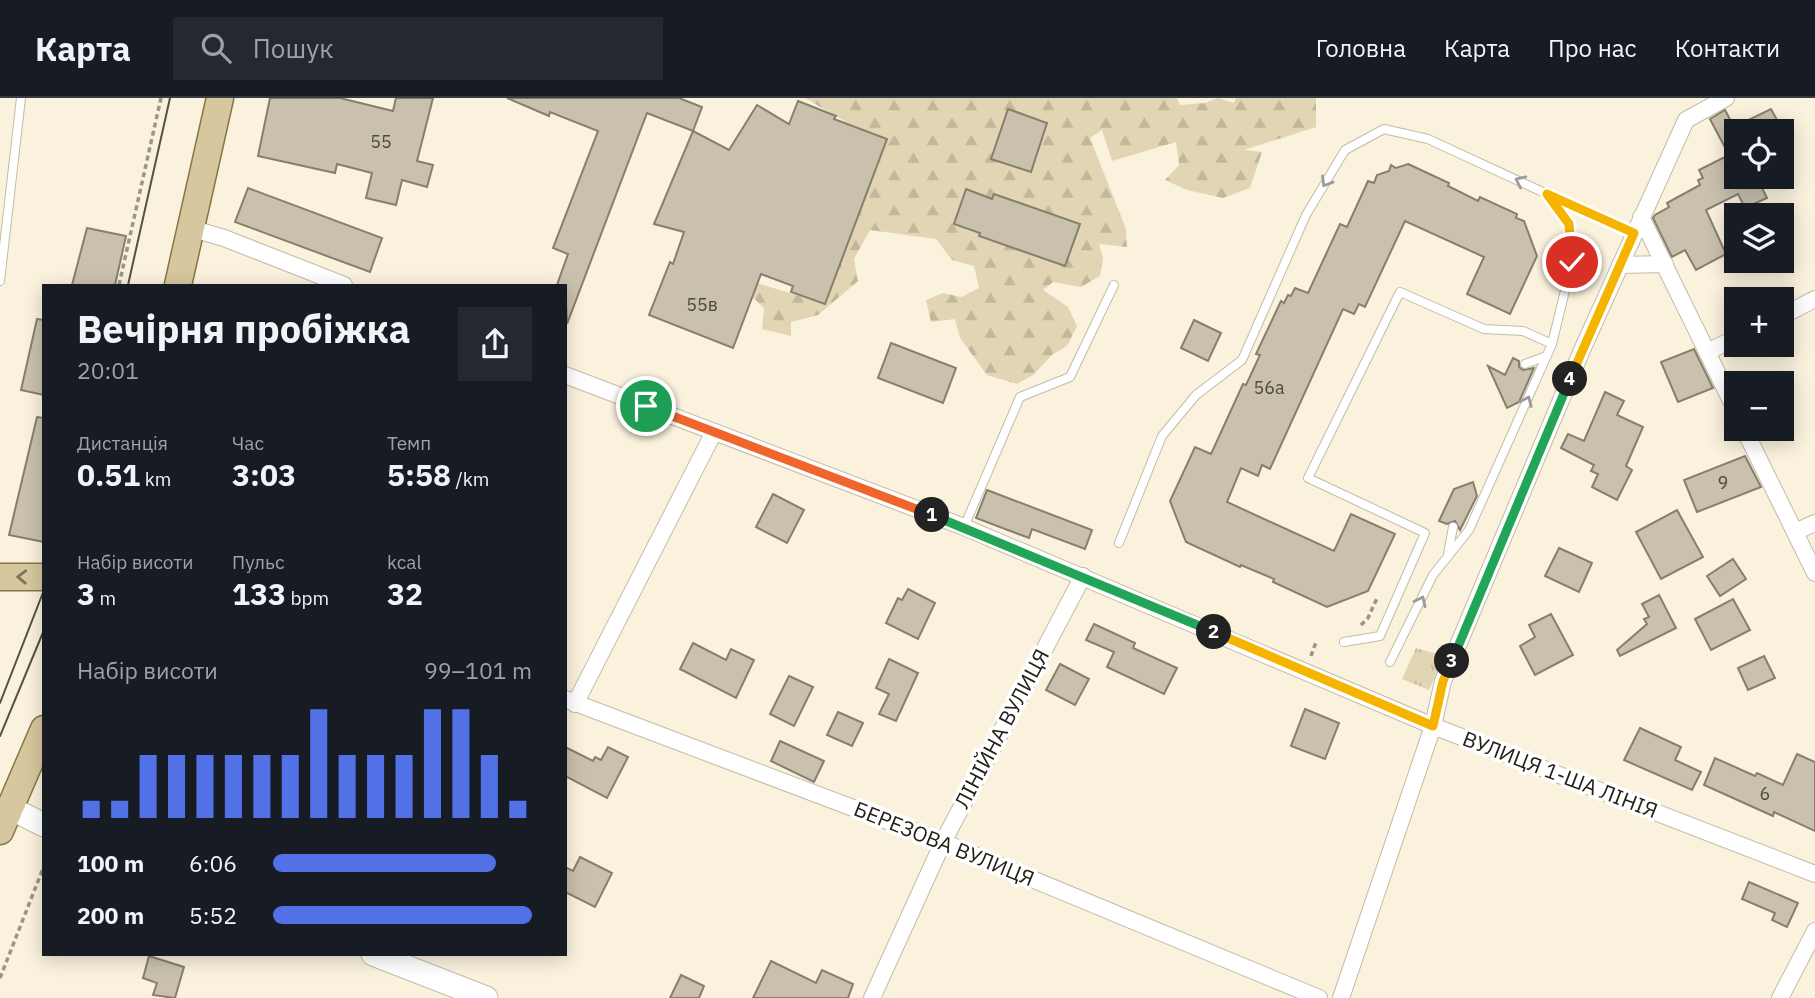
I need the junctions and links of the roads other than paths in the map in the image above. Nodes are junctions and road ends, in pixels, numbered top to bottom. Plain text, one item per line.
1 (21, 98) edge
2 (220, 98) edge
3 (1726, 98) edge
4 (1547, 194) junction
5 (1641, 217) junction
6 (190, 228) junction
7 (1634, 233) junction
8 (1665, 264) junction
9 (1620, 265) junction
10 (0, 281) edge
11 (178, 284) edge
12 (342, 284) edge
13 (1114, 285) dead end
14 (1815, 299) edge
15 (1794, 310) edge
16 (1552, 344) junction
17 (1724, 344) edge
18 (1707, 352) junction
19 (1547, 356) junction
20 (1525, 364) dead end
21 (567, 376) edge
22 (1724, 387) edge
23 (714, 432) junction
24 (1751, 441) edge
25 (1815, 523) edge
26 (964, 527) junction
27 (1453, 527) dead end
28 (1795, 532) junction
29 (1119, 543) dead end
30 (1447, 557) junction
31 (1815, 573) edge
32 (1083, 576) junction
33 (0, 577) edge
34 (42, 577) edge
35 (1344, 642) dead end
36 (1390, 662) dead end
37 (570, 701) edge
38 (1433, 726) junction
39 (42, 733) edge
40 (3, 811) edge
41 (42, 824) edge
42 (943, 842) junction
43 (1815, 874) edge
44 (1815, 931) edge
45 (378, 956) edge
46 (486, 998) edge
47 (872, 998) edge
48 (1319, 998) edge
49 (1341, 998) edge
50 (1780, 998) edge

1 - 10 lane
2 - 6 main road
3 - 5 street
4 - 7 lane
4 - 16 lane
4 -> 29 lane
5 - 7 street
5 - 8 street
6 - 11 main road
6 - 12 street
7 - 9 street
8 - 9 street
8 - 18 street
9 - 38 street
13 - 26 lane
14 - 15 street
16 - 19 lane
16 - 35 lane
17 - 18 street
18 - 22 street
19 - 20 lane
30 -> 19 lane
21 - 23 street, ВУЛИЦЯ 1-ША ЛІНІЯ
23 - 26 street, ВУЛИЦЯ 1-ША ЛІНІЯ
23 - 37 street
24 - 28 street
25 - 28 street
26 - 32 street, ВУЛИЦЯ 1-ША ЛІНІЯ
27 - 30 lane
28 - 31 street
36 -> 30 lane
32 - 38 street, ВУЛИЦЯ 1-ША ЛІНІЯ
32 - 42 street, ЛІНІЙНА ВУЛИЦЯ
34 -> 33 main road
37 - 42 street, БЕРЕЗОВА ВУЛИЦЯ
38 - 43 street, ВУЛИЦЯ 1-ША ЛІНІЯ
38 - 49 street
39 - 40 main road
40 - 41 main road
42 - 47 street, ЛІНІЙНА ВУЛИЦЯ
42 - 48 street, БЕРЕЗОВА ВУЛИЦЯ
44 - 50 street
45 - 46 main road

